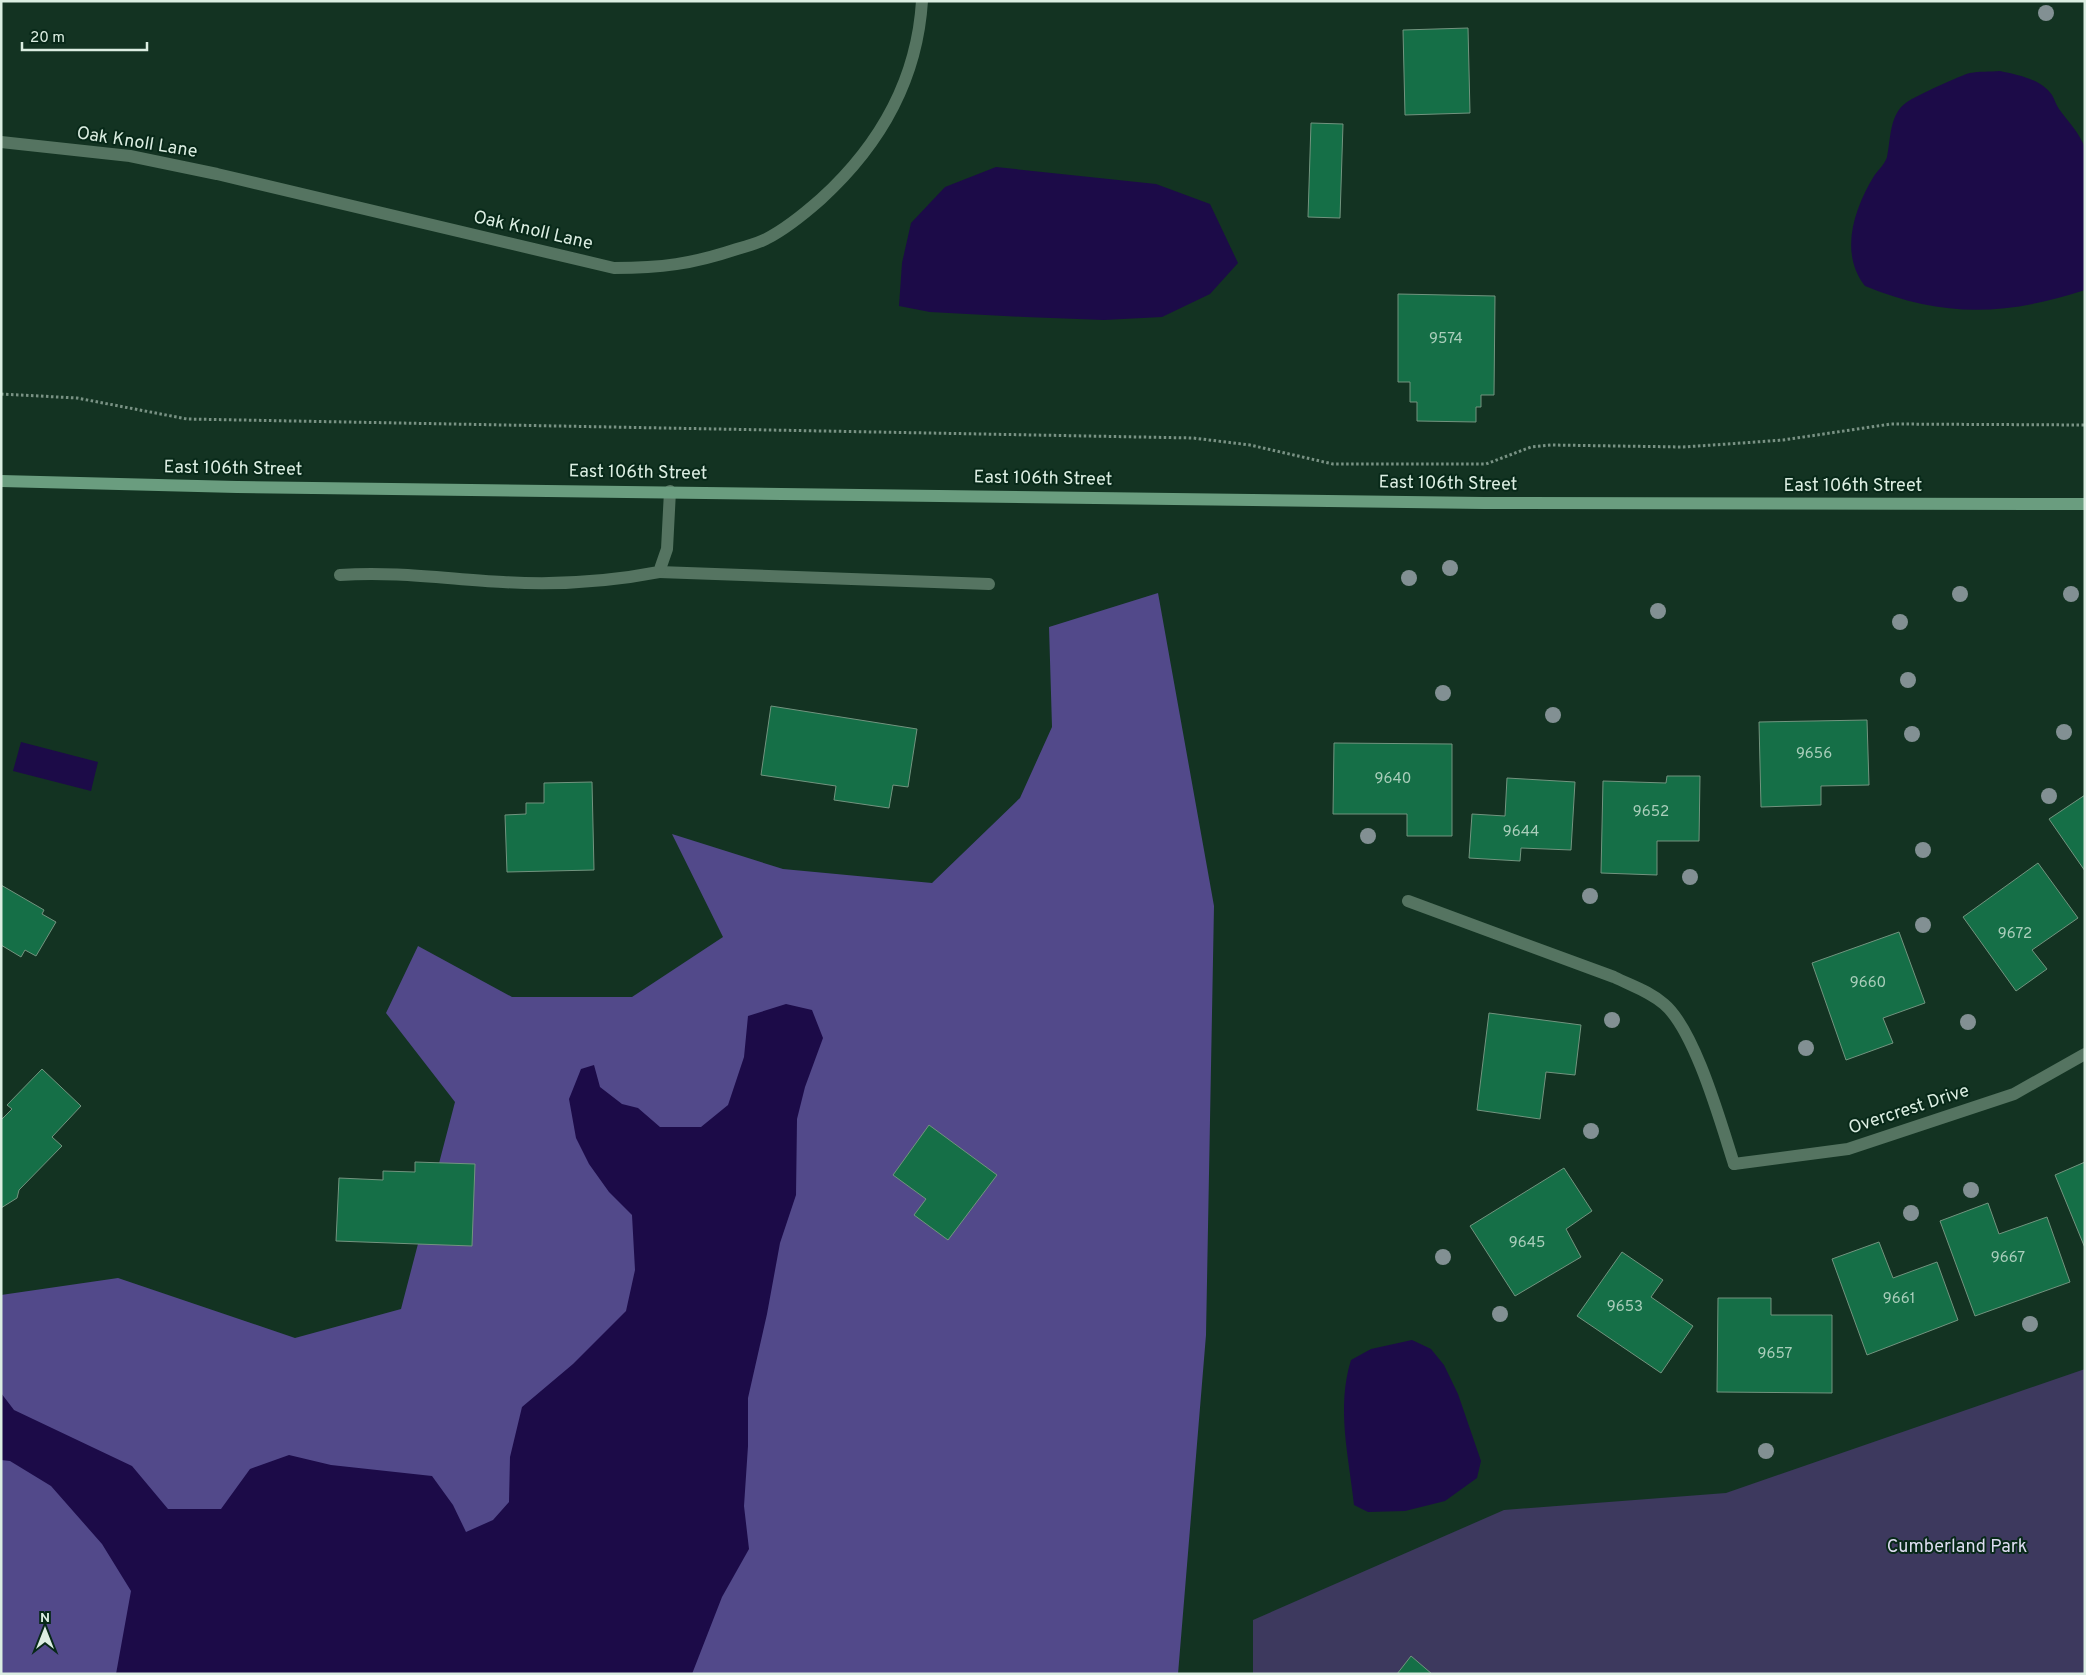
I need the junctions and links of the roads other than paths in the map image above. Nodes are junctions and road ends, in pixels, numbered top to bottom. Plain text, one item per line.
1 (922, 1) edge
2 (1, 142) edge
3 (1, 481) edge
4 (670, 492) junction
5 (2085, 504) edge
6 (659, 572) junction
7 (340, 575) dead end
8 (989, 584) dead end
9 (1408, 902) dead end
10 (2085, 1054) edge

1 - 2 street, Oak Knoll Lane
3 - 4 main road, East 106th Street
4 - 5 main road, East 106th Street
4 - 6 street
6 - 7 street
6 - 8 street
9 - 10 street, Overcrest Drive

